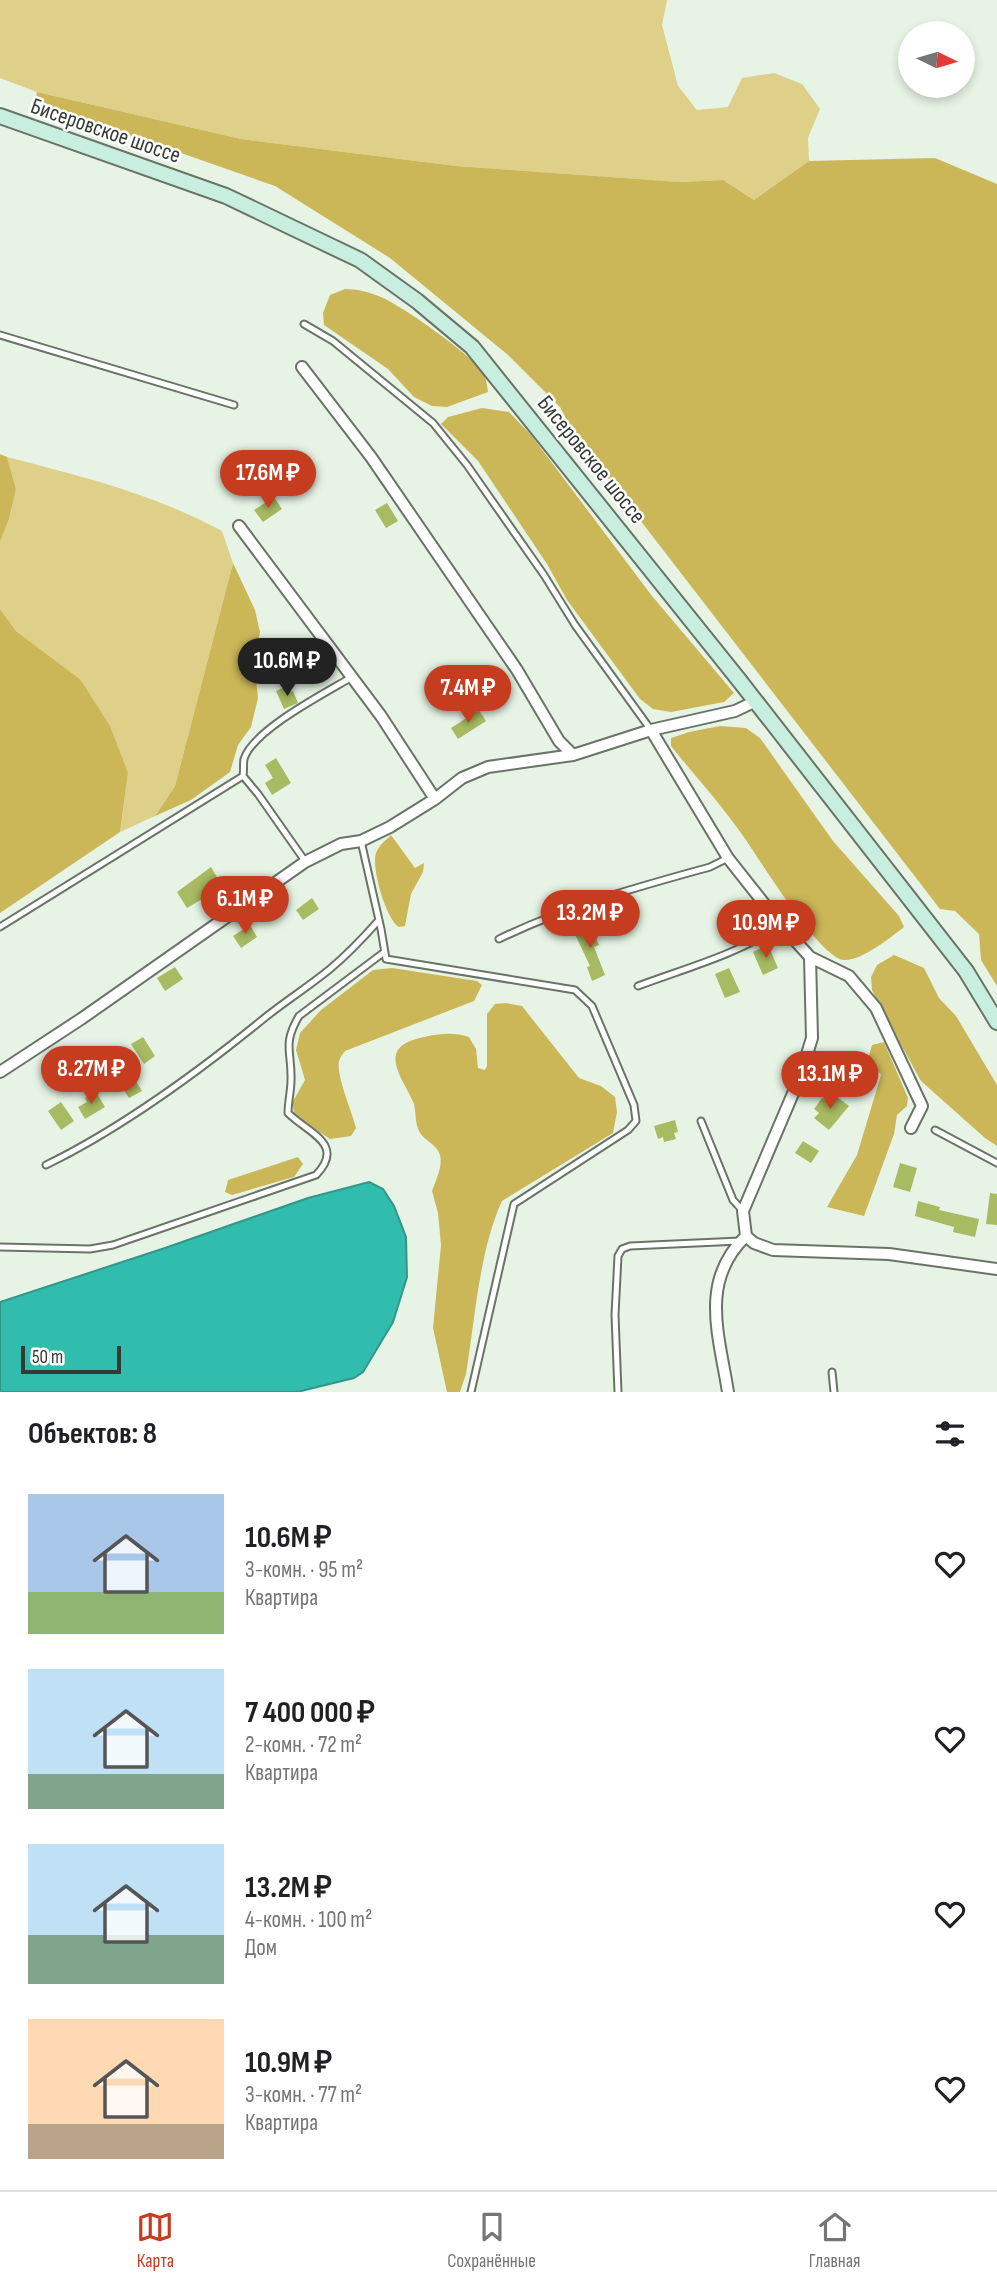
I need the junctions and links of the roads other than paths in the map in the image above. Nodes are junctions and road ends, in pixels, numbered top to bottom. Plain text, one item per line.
1 (0, 116) edge
2 (304, 324) dead end
3 (0, 334) edge
4 (302, 367) dead end
5 (234, 405) dead end
6 (239, 526) dead end
7 (352, 677) junction
8 (756, 701) junction
9 (650, 730) junction
10 (573, 755) junction
11 (243, 776) junction
12 (435, 799) junction
13 (361, 841) junction
14 (728, 858) junction
15 (305, 862) junction
16 (379, 920) junction
17 (781, 925) junction
18 (0, 927) edge
19 (499, 939) dead end
20 (383, 953) junction
21 (810, 957) junction
22 (638, 986) dead end
23 (997, 1022) edge
24 (0, 1072) edge
25 (701, 1121) dead end
26 (911, 1128) dead end
27 (935, 1130) dead end
28 (997, 1163) edge
29 (46, 1165) dead end
30 (743, 1211) junction
31 (744, 1238) junction
32 (0, 1247) edge
33 (997, 1269) edge
34 (832, 1372) dead end
35 (471, 1392) edge
36 (618, 1392) edge
37 (728, 1392) edge
38 (834, 1392) edge

1 - 8 main road, Бисеровское шоссе
2 - 9 lane
3 - 5 lane
4 - 10 street
6 - 7 street
7 - 11 lane
7 - 12 street
8 - 9 street
8 - 23 main road, Бисеровское шоссе
9 - 10 street
9 - 14 street
10 - 12 street
11 - 15 lane
11 - 18 lane
12 - 13 street
13 - 15 street
13 - 16 lane
14 - 17 street
14 - 19 lane
15 - 24 street
16 - 20 lane
16 - 29 lane
17 - 21 street
17 - 22 lane
20 - 32 lane
20 - 35 lane
21 - 26 street
21 - 30 street
25 - 30 lane
27 - 28 lane
30 - 31 street
31 - 33 street
31 - 36 lane
31 - 37 street
34 - 38 lane

